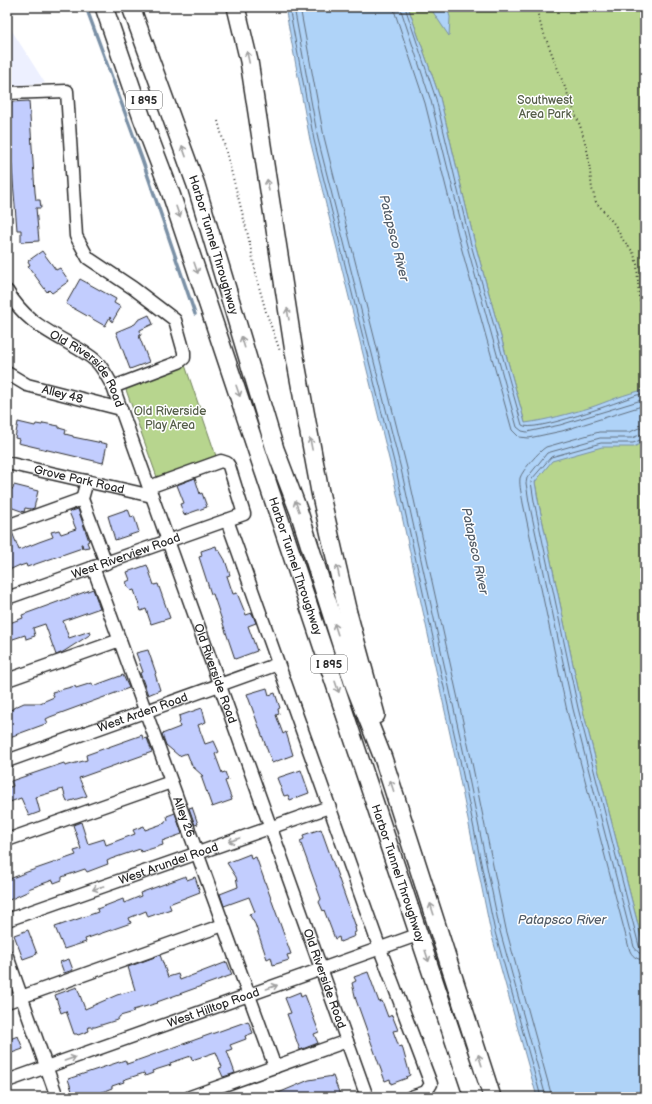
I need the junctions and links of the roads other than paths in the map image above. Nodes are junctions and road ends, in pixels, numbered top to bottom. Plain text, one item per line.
1 (104, 7) edge
2 (112, 7) edge
3 (131, 7) edge
4 (236, 7) edge
5 (7, 93) edge
6 (171, 194) junction
7 (7, 291) edge
8 (7, 373) edge
9 (113, 387) junction
10 (121, 409) junction
11 (7, 463) edge
12 (87, 481) junction
13 (150, 491) junction
14 (82, 499) junction
15 (227, 520) junction
16 (7, 526) edge
17 (168, 540) junction
18 (106, 563) junction
19 (93, 567) junction
20 (7, 598) edge
21 (120, 640) junction
22 (278, 664) junction
23 (7, 680) edge
24 (220, 685) junction
25 (146, 712) junction
26 (383, 758) junction
27 (7, 761) edge
28 (171, 782) junction
29 (329, 807) junction
30 (271, 828) junction
31 (7, 840) edge
32 (197, 853) junction
33 (7, 920) edge
34 (223, 925) junction
35 (420, 934) junction
36 (380, 949) junction
37 (7, 956) edge
38 (322, 970) junction
39 (249, 995) junction
40 (22, 997) junction
41 (7, 1002) edge
42 (347, 1041) junction
43 (47, 1067) junction
44 (275, 1067) junction
45 (7, 1081) edge
46 (428, 1091) edge
47 (57, 1097) edge
48 (190, 1097) edge
49 (367, 1097) edge
50 (411, 1097) edge
51 (473, 1097) edge
52 (492, 1097) edge

1 - 6 highway, Harbor Tunnel Throughway
2 - 6 highway, Harbor Tunnel Throughway / I 895
26 -> 3 highway, Harbor Tunnel Throughway / I 895
26 -> 4 highway, Harbor Tunnel Throughway
5 - 9 street
6 -> 35 highway, Harbor Tunnel Throughway / I 895
7 - 9 street, Old Riverside Road
8 - 10 street, Alley 48
9 - 10 street, Old Riverside Road
10 - 13 street, Old Riverside Road
11 - 12 street, Grove Park Road
12 - 13 street, Grove Park Road
12 - 14 street
13 - 15 street, West Riverview Road
13 - 17 street, Old Riverside Road
14 - 16 street
14 - 18 street
15 - 17 street, West Riverview Road
15 - 22 street
17 - 18 street, West Riverview Road
17 - 24 street, Old Riverside Road
18 - 19 street, West Riverview Road
19 - 20 street, West Riverview Road
19 - 21 street, Alley 26
21 - 23 street
21 - 25 street, Alley 26
22 - 24 street, West Arden Road
22 - 29 street
24 - 25 street, West Arden Road
24 - 30 street, Old Riverside Road
25 - 27 street, West Arden Road
25 - 28 street, Alley 26
52 -> 26 highway, Harbor Tunnel Throughway / I 895
28 - 31 street
28 - 32 street, Alley 26
29 - 30 street, West Arundel Road
29 - 36 street
30 -> 32 street, West Arundel Road
30 - 38 street, Old Riverside Road
32 -> 33 street, West Arundel Road
32 - 34 street, Alley 26
34 - 39 street, Alley 26
34 - 40 street
35 - 36 street, West Hilltop Road
35 -> 51 highway, Harbor Tunnel Throughway / I 895
36 - 38 street, West Hilltop Road
36 - 46 street
37 - 40 street
39 -> 38 street, West Hilltop Road
38 - 42 street, Old Riverside Road
43 -> 39 street, West Hilltop Road
39 - 44 street, Alley 26
40 - 41 street
40 - 43 street
42 - 44 street
42 - 49 street, Old Riverside Road
43 - 45 street, West Hilltop Road
43 - 47 street
44 - 48 street
46 - 50 street

